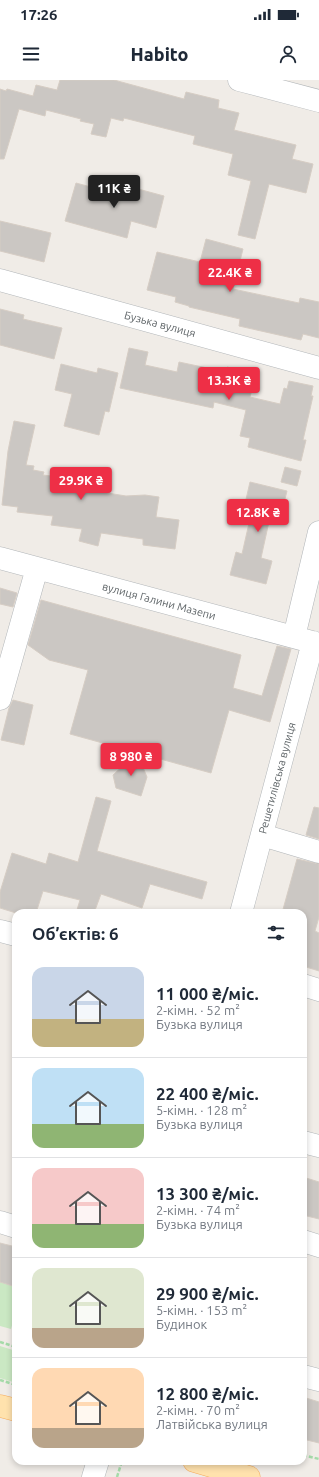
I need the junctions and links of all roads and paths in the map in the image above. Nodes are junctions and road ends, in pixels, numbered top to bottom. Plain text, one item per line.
1 (239, 80) edge
2 (319, 101) edge
3 (0, 280) edge
4 (319, 368) edge
5 (319, 532) edge
6 (0, 558) edge
7 (37, 568) junction
8 (309, 641) edge
9 (0, 700) edge
10 (262, 835) junction
11 (319, 852) edge
12 (242, 909) edge
13 (0, 931) edge
14 (12, 934) edge
15 (307, 986) edge
16 (319, 990) edge
17 (307, 1143) edge
18 (319, 1146) edge
19 (0, 1222) edge
20 (12, 1226) edge
21 (307, 1242) edge
22 (319, 1246) edge
23 (0, 1342) edge
24 (12, 1346) edge
25 (307, 1377) edge
26 (0, 1380) edge
27 (319, 1380) edge
28 (12, 1384) edge
29 (0, 1406) edge
30 (12, 1409) edge
31 (307, 1456) edge
32 (319, 1459) edge
33 (97, 1465) edge
34 (121, 1465) edge
35 (210, 1465) edge
36 (93, 1477) edge
37 (117, 1477) edge
38 (249, 1477) edge

1 - 2 street
3 - 4 street, Бузька вулиця
5 - 8 street, Решетилівська вулиця
6 - 7 street, вулиця Галини Мазепи
7 - 8 street, вулиця Галини Мазепи
7 - 9 street
8 - 10 street, Решетилівська вулиця
10 - 11 street
10 - 12 street, Решетилівська вулиця
13 - 14 street
15 - 16 street
17 - 18 street
19 - 20 street
21 - 22 street
23 - 24 path
25 - 27 street
26 - 28 path
29 - 30 main road
31 - 32 path
33 - 36 street
34 - 37 path
35 - 38 main road

